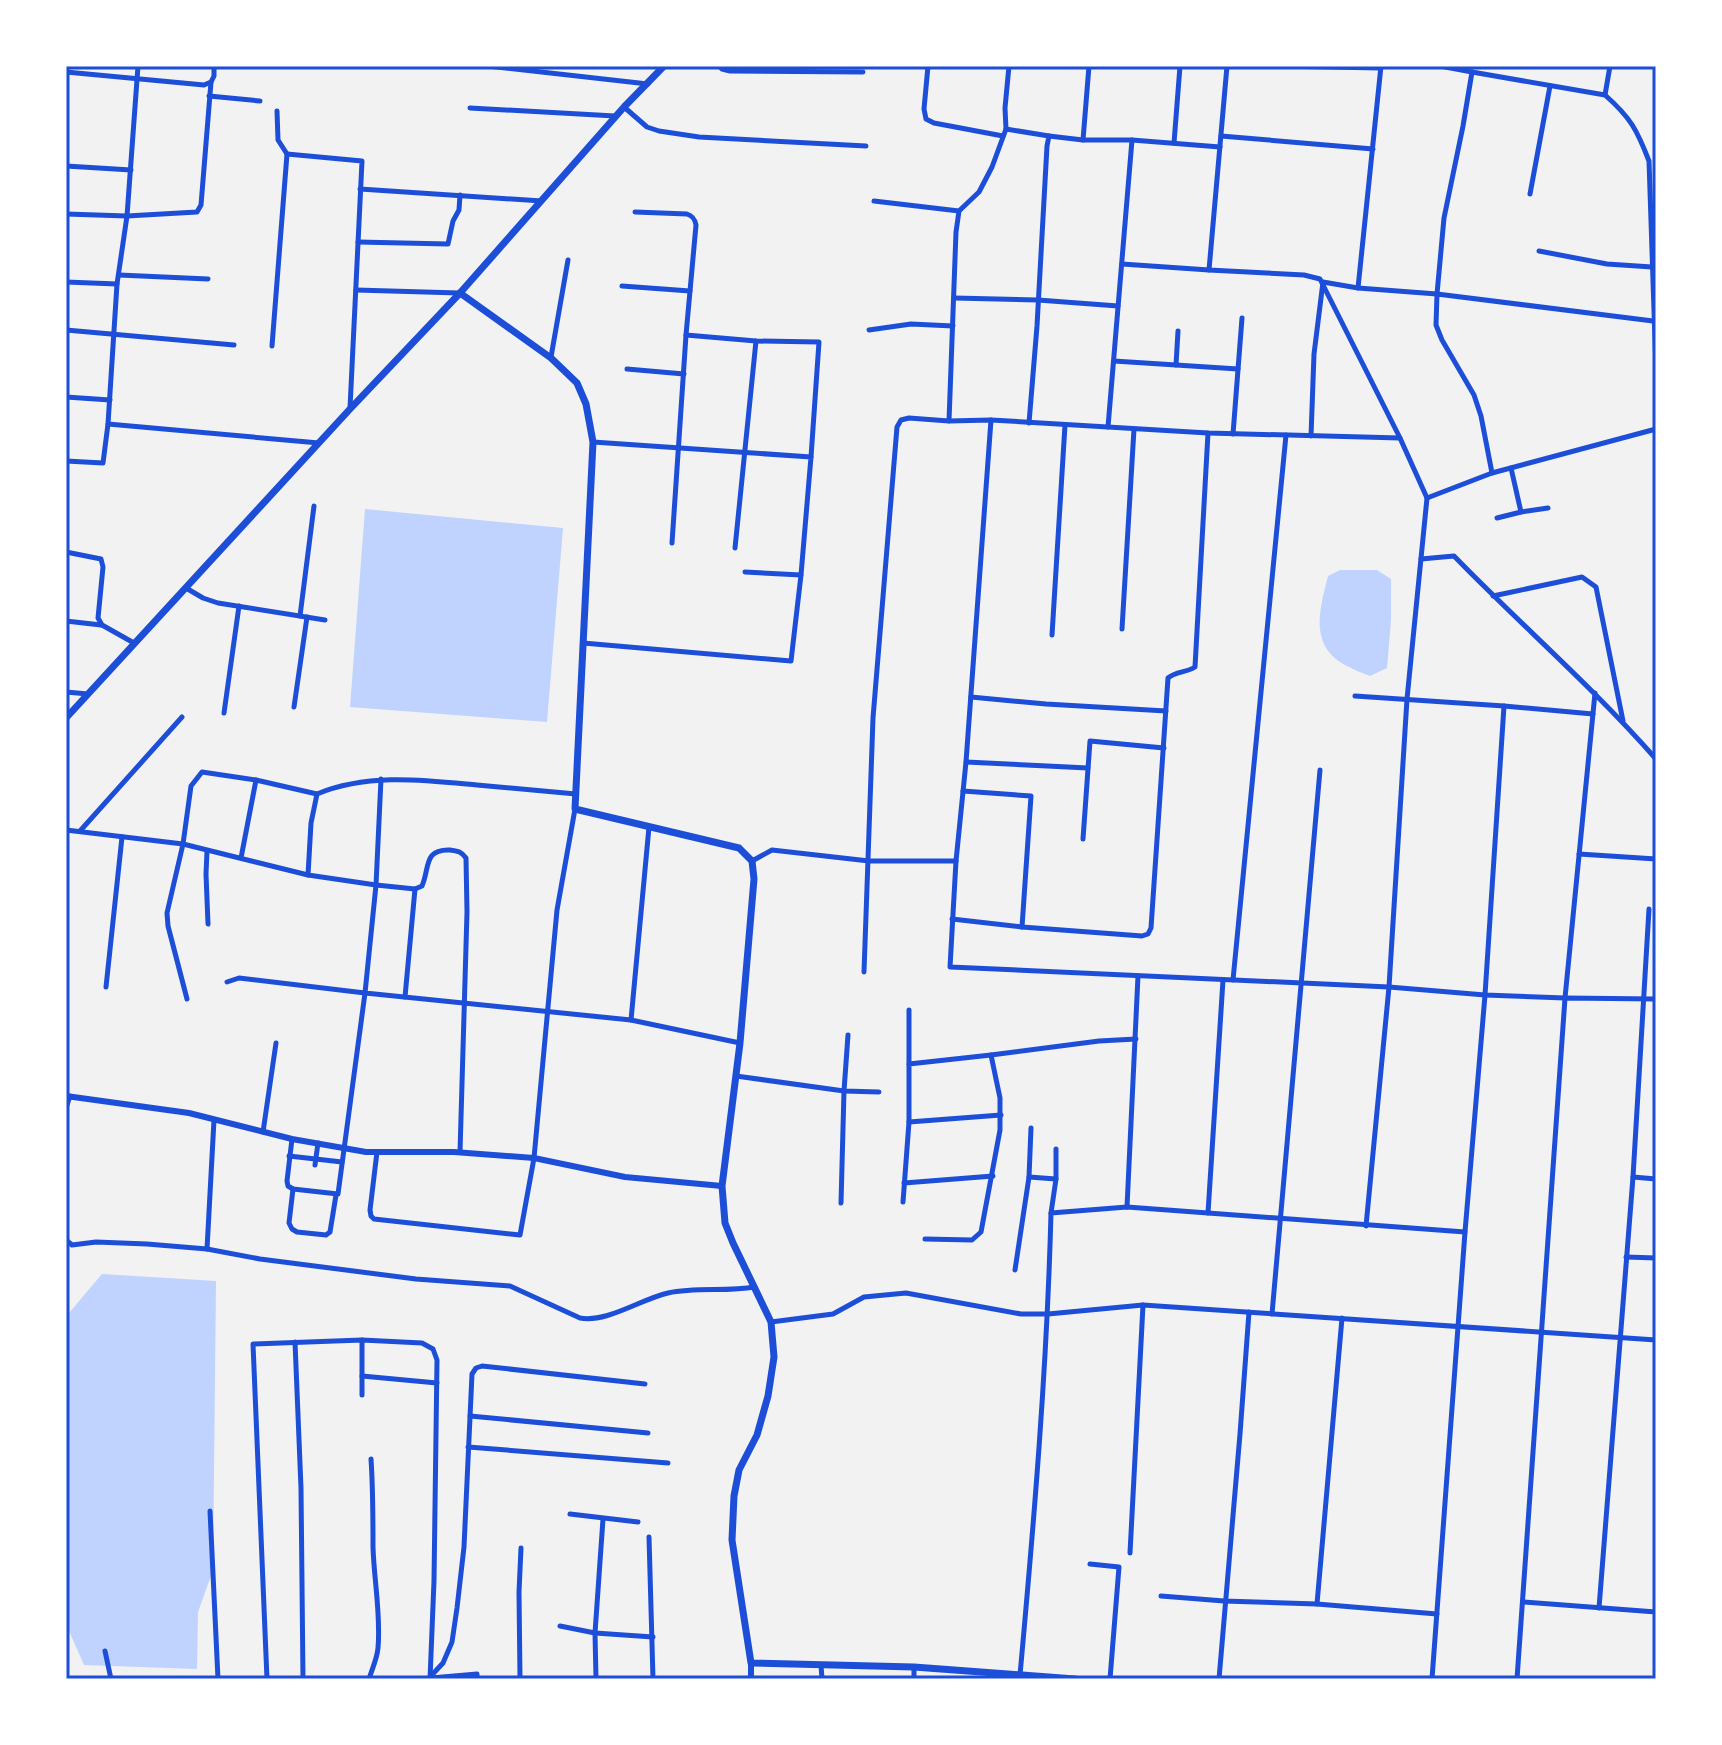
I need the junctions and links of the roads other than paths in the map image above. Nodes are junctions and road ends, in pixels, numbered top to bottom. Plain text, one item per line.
1 (138, 66) edge
2 (214, 66) edge
3 (487, 66) edge
4 (664, 66) edge
5 (719, 66) edge
6 (928, 66) edge
7 (1009, 66) edge
8 (1089, 66) edge
9 (1180, 66) edge
10 (1227, 66) edge
11 (1277, 66) edge
12 (1354, 66) edge
13 (1440, 66) edge
14 (1610, 66) edge
15 (1649, 66) edge
16 (1302, 67) edge
17 (1380, 67) edge
18 (1656, 67) edge
19 (66, 72) edge
20 (863, 72) dead end
21 (1472, 72) junction
22 (137, 79) junction
23 (211, 82) junction
24 (648, 84) junction
25 (1550, 86) junction
26 (1605, 95) junction
27 (209, 96) junction
28 (260, 101) dead end
29 (624, 107) junction
30 (470, 108) dead end
31 (277, 111) dead end
32 (616, 116) junction
33 (1006, 129) junction
34 (1003, 136) junction
35 (1049, 136) junction
36 (1221, 136) junction
37 (1083, 140) junction
38 (1132, 140) junction
39 (1174, 143) junction
40 (866, 146) dead end
41 (1220, 147) junction
42 (1373, 149) junction
43 (287, 154) junction
44 (1653, 161) edge
45 (66, 166) edge
46 (131, 170) junction
47 (360, 189) junction
48 (1530, 194) dead end
49 (460, 195) junction
50 (542, 201) junction
51 (874, 201) dead end
52 (959, 211) junction
53 (635, 212) dead end
54 (66, 214) edge
55 (127, 216) junction
56 (358, 242) junction
57 (1539, 251) dead end
58 (568, 260) dead end
59 (1122, 264) junction
60 (1652, 267) junction
61 (1209, 270) junction
62 (119, 275) junction
63 (208, 279) dead end
64 (66, 282) edge
65 (1323, 282) junction
66 (117, 284) junction
67 (622, 286) dead end
68 (1358, 288) junction
69 (356, 290) junction
70 (690, 291) junction
71 (460, 293) junction
72 (1437, 294) junction
73 (954, 298) junction
74 (1038, 300) junction
75 (1118, 306) junction
76 (1242, 318) dead end
77 (1653, 321) junction
78 (953, 326) junction
79 (66, 330) edge
80 (869, 330) dead end
81 (1178, 331) dead end
82 (114, 333) junction
83 (686, 335) junction
84 (756, 341) junction
85 (234, 345) dead end
86 (272, 346) dead end
87 (551, 358) junction
88 (1114, 361) junction
89 (1176, 365) junction
90 (627, 369) dead end
91 (1238, 369) junction
92 (1656, 370) edge
93 (684, 374) junction
94 (66, 397) edge
95 (110, 400) junction
96 (350, 409) junction
97 (991, 420) junction
98 (949, 421) junction
99 (1029, 423) junction
100 (108, 424) junction
101 (1065, 425) junction
102 (1108, 427) junction
103 (1134, 429) junction
104 (1656, 429) edge
105 (1208, 433) junction
106 (1233, 434) junction
107 (1286, 435) junction
108 (1311, 436) junction
109 (1400, 438) junction
110 (593, 442) junction
111 (319, 443) junction
112 (679, 448) junction
113 (744, 451) junction
114 (811, 457) junction
115 (66, 461) edge
116 (1511, 468) junction
117 (1492, 473) junction
118 (1427, 498) junction
119 (314, 506) dead end
120 (1548, 508) dead end
121 (1521, 512) junction
122 (1497, 518) dead end
123 (672, 543) dead end
124 (735, 548) dead end
125 (66, 552) edge
126 (1421, 559) junction
127 (745, 572) dead end
128 (801, 575) junction
129 (185, 587) junction
130 (1493, 596) junction
131 (239, 606) junction
132 (304, 617) junction
133 (325, 620) dead end
134 (66, 621) edge
135 (102, 625) junction
136 (1122, 629) dead end
137 (1052, 635) dead end
138 (134, 643) junction
139 (583, 643) junction
140 (66, 692) edge
141 (1595, 693) junction
142 (88, 694) junction
143 (1355, 696) dead end
144 (971, 697) junction
145 (1407, 699) junction
146 (1504, 706) junction
147 (294, 707) dead end
148 (1166, 711) junction
149 (224, 713) dead end
150 (1593, 714) junction
151 (182, 717) dead end
152 (66, 718) edge
153 (1623, 722) junction
154 (1164, 748) junction
155 (1656, 759) edge
156 (966, 762) junction
157 (1088, 768) junction
158 (1320, 770) dead end
159 (381, 779) junction
160 (256, 780) junction
161 (963, 791) junction
162 (317, 794) junction
163 (576, 794) junction
164 (575, 809) junction
165 (649, 827) junction
166 (66, 830) edge
167 (80, 832) junction
168 (122, 837) junction
169 (1083, 839) dead end
170 (183, 844) junction
171 (207, 851) junction
172 (1579, 854) junction
173 (241, 858) junction
174 (1656, 859) edge
175 (752, 861) junction
176 (869, 861) junction
177 (956, 861) junction
178 (308, 875) junction
179 (376, 885) junction
180 (415, 889) junction
181 (1649, 909) dead end
182 (952, 919) junction
183 (208, 924) dead end
184 (1022, 927) junction
185 (864, 972) dead end
186 (1138, 976) junction
187 (1223, 980) junction
188 (1233, 980) junction
189 (227, 982) dead end
190 (1301, 983) junction
191 (106, 987) dead end
192 (1389, 987) junction
193 (365, 993) junction
194 (1485, 995) junction
195 (405, 997) junction
196 (1565, 998) junction
197 (187, 999) dead end
198 (1656, 999) edge
199 (1645, 1000) junction
200 (464, 1003) junction
201 (548, 1010) junction
202 (909, 1010) dead end
203 (631, 1020) junction
204 (848, 1035) dead end
205 (1136, 1039) junction
206 (276, 1043) dead end
207 (740, 1043) junction
208 (991, 1055) junction
209 (909, 1064) junction
210 (736, 1076) junction
211 (844, 1091) junction
212 (879, 1092) dead end
213 (68, 1096) edge
214 (66, 1108) edge
215 (1001, 1115) junction
216 (214, 1120) junction
217 (909, 1122) junction
218 (1031, 1128) dead end
219 (263, 1132) junction
220 (292, 1139) junction
221 (318, 1143) junction
222 (343, 1148) junction
223 (1056, 1149) dead end
224 (377, 1152) junction
225 (460, 1152) junction
226 (289, 1156) junction
227 (534, 1158) junction
228 (315, 1162) junction
229 (342, 1162) junction
230 (993, 1176) junction
231 (1029, 1177) junction
232 (1633, 1177) junction
233 (1056, 1179) junction
234 (1656, 1179) edge
235 (904, 1183) junction
236 (722, 1186) junction
237 (293, 1189) junction
238 (336, 1194) junction
239 (903, 1202) dead end
240 (841, 1203) dead end
241 (1127, 1207) junction
242 (1051, 1213) junction
243 (1208, 1213) junction
244 (1281, 1218) junction
245 (1366, 1226) junction
246 (1465, 1232) junction
247 (925, 1239) dead end
248 (66, 1241) edge
249 (207, 1249) junction
250 (1626, 1257) junction
251 (1656, 1258) edge
252 (1015, 1270) dead end
253 (755, 1287) junction
254 (1143, 1305) junction
255 (1249, 1312) junction
256 (1048, 1314) junction
257 (1272, 1314) junction
258 (1342, 1318) junction
259 (771, 1322) junction
260 (1458, 1326) junction
261 (1543, 1332) junction
262 (1619, 1338) junction
263 (362, 1340) junction
264 (1656, 1340) edge
265 (295, 1342) junction
266 (362, 1376) junction
267 (437, 1383) junction
268 (645, 1384) dead end
269 (362, 1395) dead end
270 (470, 1416) junction
271 (648, 1433) dead end
272 (468, 1447) junction
273 (371, 1459) dead end
274 (668, 1463) dead end
275 (210, 1511) dead end
276 (570, 1514) dead end
277 (603, 1519) junction
278 (638, 1522) dead end
279 (649, 1537) dead end
280 (521, 1548) dead end
281 (1130, 1553) dead end
282 (1090, 1564) dead end
283 (1161, 1596) dead end
284 (1224, 1601) junction
285 (1523, 1602) junction
286 (1317, 1604) junction
287 (1599, 1608) junction
288 (1656, 1612) edge
289 (1437, 1614) junction
290 (560, 1626) dead end
291 (595, 1633) junction
292 (653, 1637) junction
293 (105, 1651) dead end
294 (751, 1663) junction
295 (821, 1665) junction
296 (914, 1667) junction
297 (1020, 1676) junction
298 (1003, 1677) edge
299 (430, 1678) edge
300 (111, 1679) edge
301 (218, 1679) edge
302 (267, 1679) edge
303 (303, 1679) edge
304 (369, 1679) edge
305 (477, 1679) edge
306 (520, 1679) edge
307 (596, 1679) edge
308 (653, 1679) edge
309 (751, 1679) edge
310 (822, 1679) edge
311 (914, 1679) edge
312 (1075, 1679) edge
313 (1110, 1679) edge
314 (1219, 1679) edge
315 (1432, 1679) edge
316 (1517, 1679) edge

1 - 22 street
2 - 23 street
3 - 24 street
4 - 24 main road
5 - 20 street
6 - 34 street
7 - 33 street
8 - 37 street
9 - 39 street
10 - 36 street
11 - 16 street
12 - 16 street
12 - 17 street
13 - 21 street
14 - 26 street
15 - 18 street
17 - 42 street
19 - 22 street
21 - 25 street
21 - 72 street
22 - 23 street
22 - 46 street
23 - 27 street
24 - 29 main road
25 - 26 street
25 - 48 street
26 - 44 street
27 - 28 street
27 - 55 street
29 - 32 main road
29 - 40 street
30 - 32 street
31 - 43 street
32 - 50 main road
33 - 34 street
33 - 35 street
34 - 52 street
35 - 37 street
35 - 74 street
36 - 41 street
36 - 42 street
37 - 38 street
38 - 39 street
38 - 59 street
39 - 41 street
41 - 61 street
42 - 68 street
43 - 47 street
43 - 86 street
44 - 60 street
45 - 46 street
46 - 55 street
47 - 49 street
47 - 56 street
49 - 50 street
49 - 56 street
50 - 71 main road
51 - 52 street
52 - 73 street
53 - 70 street
54 - 55 street
55 - 62 street
56 - 69 street
57 - 60 street
58 - 87 street
59 - 61 street
59 - 75 street
60 - 77 street
61 - 65 street
62 - 63 street
62 - 66 street
64 - 66 street
65 - 68 street
65 - 108 street
65 - 109 street
66 - 82 street
67 - 70 street
68 - 72 street
69 - 71 street
69 - 96 street
70 - 83 street
71 - 87 main road
71 - 96 main road
72 - 77 street
72 - 117 street
73 - 74 street
73 - 78 street
74 - 75 street
74 - 99 street
75 - 88 street
76 - 91 street
77 - 92 street
78 - 80 street
78 - 98 street
79 - 82 street
81 - 89 street
82 - 85 street
82 - 95 street
83 - 84 street
83 - 93 street
84 - 113 street
84 - 114 street
87 - 110 main road
88 - 89 street
88 - 102 street
89 - 91 street
90 - 93 street
91 - 106 street
93 - 112 street
94 - 95 street
95 - 100 street
96 - 111 main road
97 - 98 street
97 - 99 street
97 - 144 street
98 - 176 street
99 - 101 street
100 - 111 street
100 - 115 street
101 - 102 street
101 - 137 street
102 - 103 street
103 - 105 street
103 - 136 street
104 - 116 street
105 - 106 street
105 - 148 street
106 - 107 street
107 - 108 street
107 - 188 street
108 - 109 street
109 - 118 street
110 - 112 street
110 - 139 main road
111 - 129 main road
112 - 113 street
112 - 123 street
113 - 114 street
113 - 124 street
114 - 128 street
116 - 117 street
116 - 121 street
117 - 118 street
118 - 126 street
119 - 132 street
120 - 121 street
121 - 122 street
125 - 135 street
126 - 130 street
126 - 145 street
127 - 128 street
128 - 139 street
129 - 131 street
129 - 138 main road
130 - 141 street
130 - 153 street
131 - 132 street
131 - 149 street
132 - 133 street
132 - 147 street
134 - 135 street
135 - 138 street
138 - 142 main road
139 - 163 main road
140 - 142 street
141 - 150 street
141 - 153 street
142 - 152 main road
143 - 145 street
144 - 148 street
144 - 156 street
145 - 146 street
145 - 192 street
146 - 150 street
146 - 194 street
148 - 154 street
150 - 172 street
151 - 167 street
153 - 155 street
154 - 157 street
154 - 184 street
156 - 157 street
156 - 161 street
157 - 169 street
158 - 190 street
159 - 162 street
159 - 163 street
159 - 179 street
160 - 162 street
160 - 170 street
160 - 173 street
161 - 177 street
161 - 184 street
162 - 178 street
163 - 164 main road
164 - 165 main road
164 - 201 street
165 - 175 main road
165 - 203 street
166 - 167 street
167 - 168 street
168 - 170 street
168 - 191 street
170 - 171 street
170 - 197 street
171 - 173 street
171 - 183 street
172 - 174 street
172 - 196 street
173 - 178 street
175 - 176 street
175 - 207 main road
176 - 177 street
176 - 185 street
177 - 182 street
178 - 179 street
179 - 180 street
179 - 193 street
180 - 195 street
180 - 200 street
181 - 199 street
182 - 184 street
182 - 186 street
186 - 187 street
186 - 205 street
187 - 188 street
187 - 243 street
188 - 190 street
189 - 193 street
190 - 192 street
190 - 244 street
192 - 194 street
192 - 245 street
193 - 195 street
193 - 222 street
194 - 196 street
194 - 246 street
195 - 200 street
196 - 199 street
196 - 261 street
198 - 199 street
199 - 232 street
200 - 201 street
200 - 225 street
201 - 203 street
201 - 227 street
202 - 209 street
203 - 207 street
204 - 211 street
205 - 208 street
205 - 241 street
206 - 219 street
207 - 210 main road
208 - 209 street
208 - 215 street
209 - 217 street
210 - 211 street
210 - 236 main road
211 - 212 street
211 - 240 street
213 - 214 street
213 - 216 street
215 - 217 street
215 - 230 street
216 - 219 street
216 - 249 street
217 - 235 street
218 - 231 street
219 - 220 street
220 - 221 street
220 - 226 street
221 - 222 street
221 - 228 street
222 - 224 street
222 - 229 street
223 - 233 street
224 - 225 street
224 - 227 street
225 - 227 street
226 - 228 street
226 - 237 street
227 - 236 street
228 - 229 street
229 - 238 street
230 - 235 street
230 - 247 street
231 - 233 street
231 - 252 street
232 - 234 street
232 - 250 street
233 - 242 street
235 - 239 street
236 - 253 main road
237 - 238 street
237 - 238 street
241 - 242 street
241 - 243 street
242 - 256 street
243 - 244 street
244 - 245 street
244 - 257 street
245 - 246 street
246 - 260 street
248 - 249 street
249 - 253 street
250 - 251 street
250 - 262 street
253 - 259 main road
254 - 255 street
254 - 256 street
254 - 281 street
255 - 257 street
255 - 284 street
256 - 259 street
256 - 297 street
257 - 258 street
258 - 260 street
258 - 286 street
259 - 294 main road
260 - 261 street
260 - 289 street
261 - 262 street
261 - 285 street
262 - 264 street
262 - 287 street
263 - 265 street
263 - 266 street
263 - 267 street
265 - 302 street
265 - 303 street
266 - 267 street
266 - 269 street
267 - 299 street
268 - 270 street
270 - 271 street
270 - 272 street
272 - 274 street
272 - 299 street
273 - 304 street
275 - 301 street
276 - 277 street
277 - 278 street
277 - 291 street
279 - 292 street
280 - 306 street
282 - 313 street
283 - 284 street
284 - 286 street
284 - 314 street
285 - 287 street
285 - 316 street
286 - 289 street
287 - 288 street
289 - 315 street
290 - 291 street
291 - 292 street
291 - 307 street
292 - 308 street
293 - 300 street
294 - 295 main road
294 - 309 street
295 - 296 main road
295 - 310 street
296 - 298 main road
296 - 311 street
297 - 298 main road
297 - 312 main road
299 - 305 street

